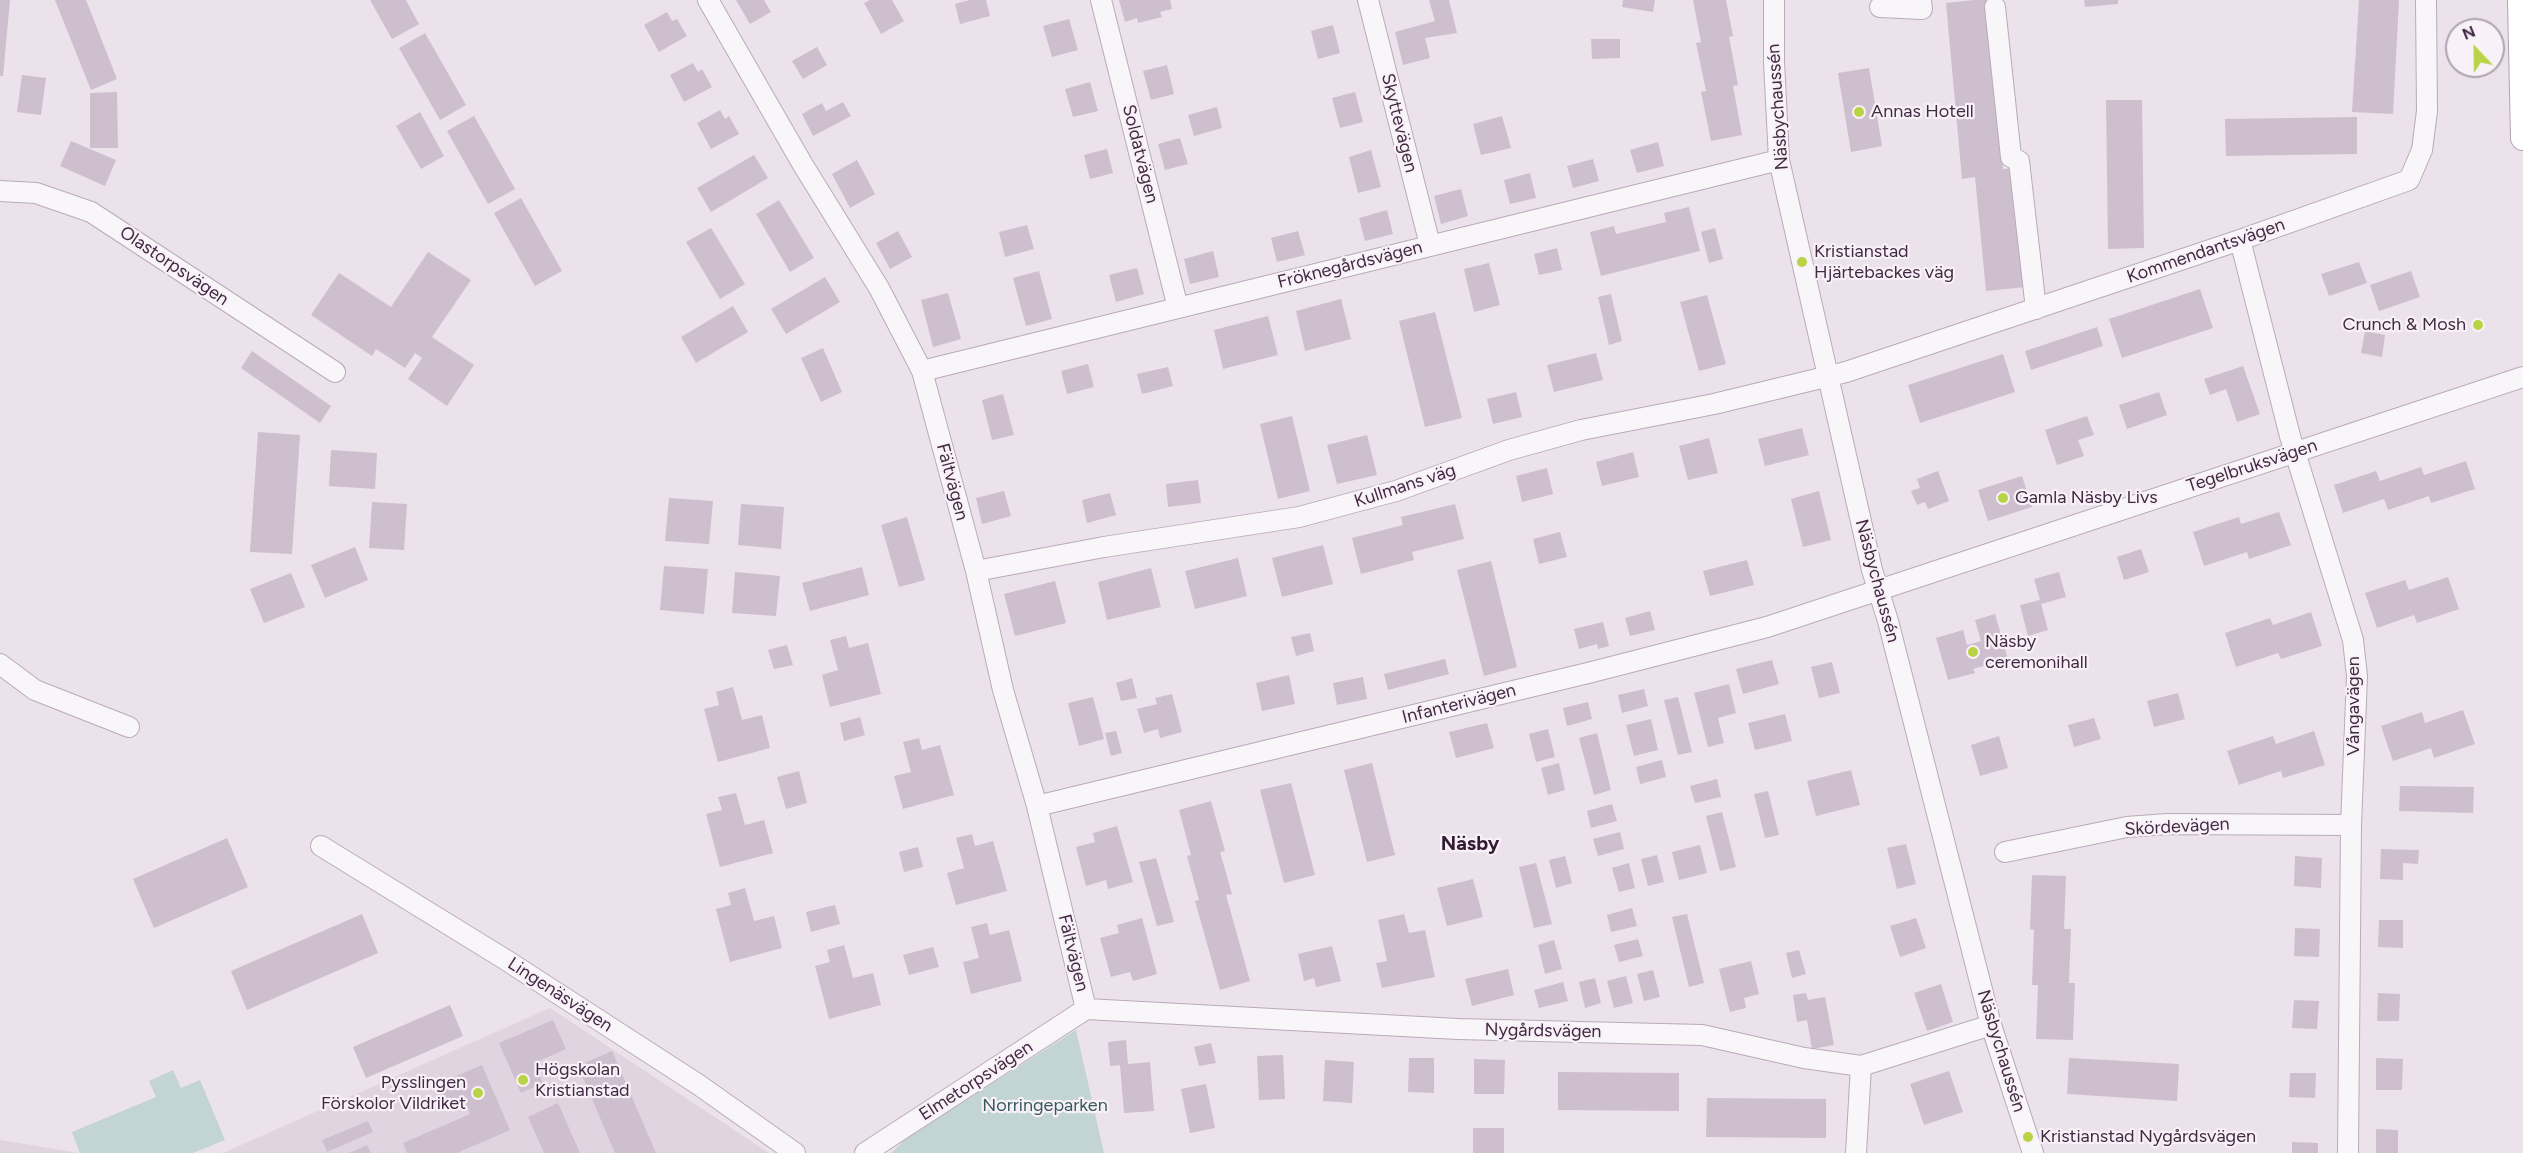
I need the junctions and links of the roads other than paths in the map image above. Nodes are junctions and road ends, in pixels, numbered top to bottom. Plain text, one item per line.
1 (708, 0) edge
2 (1101, 0) edge
3 (1368, 0) edge
4 (1774, 0) edge
5 (1921, 0) edge
6 (2426, 0) edge
7 (2520, 0) edge
8 (1880, 7) dead end
9 (1995, 7) dead end
10 (2523, 138) edge
11 (1779, 160) junction
12 (0, 191) edge
13 (2240, 240) junction
14 (1430, 245) junction
15 (1178, 308) junction
16 (2036, 309) junction
17 (922, 371) junction
18 (335, 372) dead end
19 (1828, 377) junction
20 (2523, 377) edge
21 (2295, 452) junction
22 (976, 571) junction
23 (1878, 589) junction
24 (0, 664) edge
25 (129, 727) dead end
26 (1037, 806) junction
27 (2351, 825) junction
28 (321, 846) dead end
29 (2005, 852) dead end
30 (1086, 1009) junction
31 (1991, 1025) junction
32 (1861, 1065) junction
33 (795, 1153) edge
34 (865, 1153) edge
35 (1856, 1153) edge
36 (2033, 1153) edge
37 (2348, 1153) edge

1 - 17 street, Fältvägen
2 - 15 street, Soldatvägen
3 - 14 street, Skyttevägen
4 - 11 street, Näsbychaussén
5 - 8 street
6 - 13 street, Kommendantsvägen
7 - 10 main road
9 - 16 street
11 - 14 street, Fröknegårdsvägen
11 - 19 street, Näsbychaussén
12 - 18 street, Olastorpsvägen
13 - 16 street, Kommendantsvägen
13 - 21 street, Vångavägen
14 - 15 street, Fröknegårdsvägen
15 - 17 street, Fröknegårdsvägen
16 - 19 street, Kommendantsvägen
17 - 22 street, Fältvägen
19 - 22 street, Kullmans väg
19 - 23 street, Näsbychaussén
20 - 21 street, Tegelbruksvägen
21 - 23 street, Tegelbruksvägen
21 - 27 street, Vångavägen
22 - 26 street, Fältvägen
23 - 26 street, Infanterivägen
23 - 31 street, Näsbychaussén
24 - 25 street
26 - 30 street, Fältvägen
27 - 29 street, Skördevägen
27 - 37 street, Vångavägen
28 - 33 street, Lingenäsvägen
30 - 32 street, Nygårdsvägen
30 - 34 street, Elmetorpsvägen
31 - 32 street, Nygårdsvägen
31 - 36 street, Näsbychaussén
32 - 35 street

